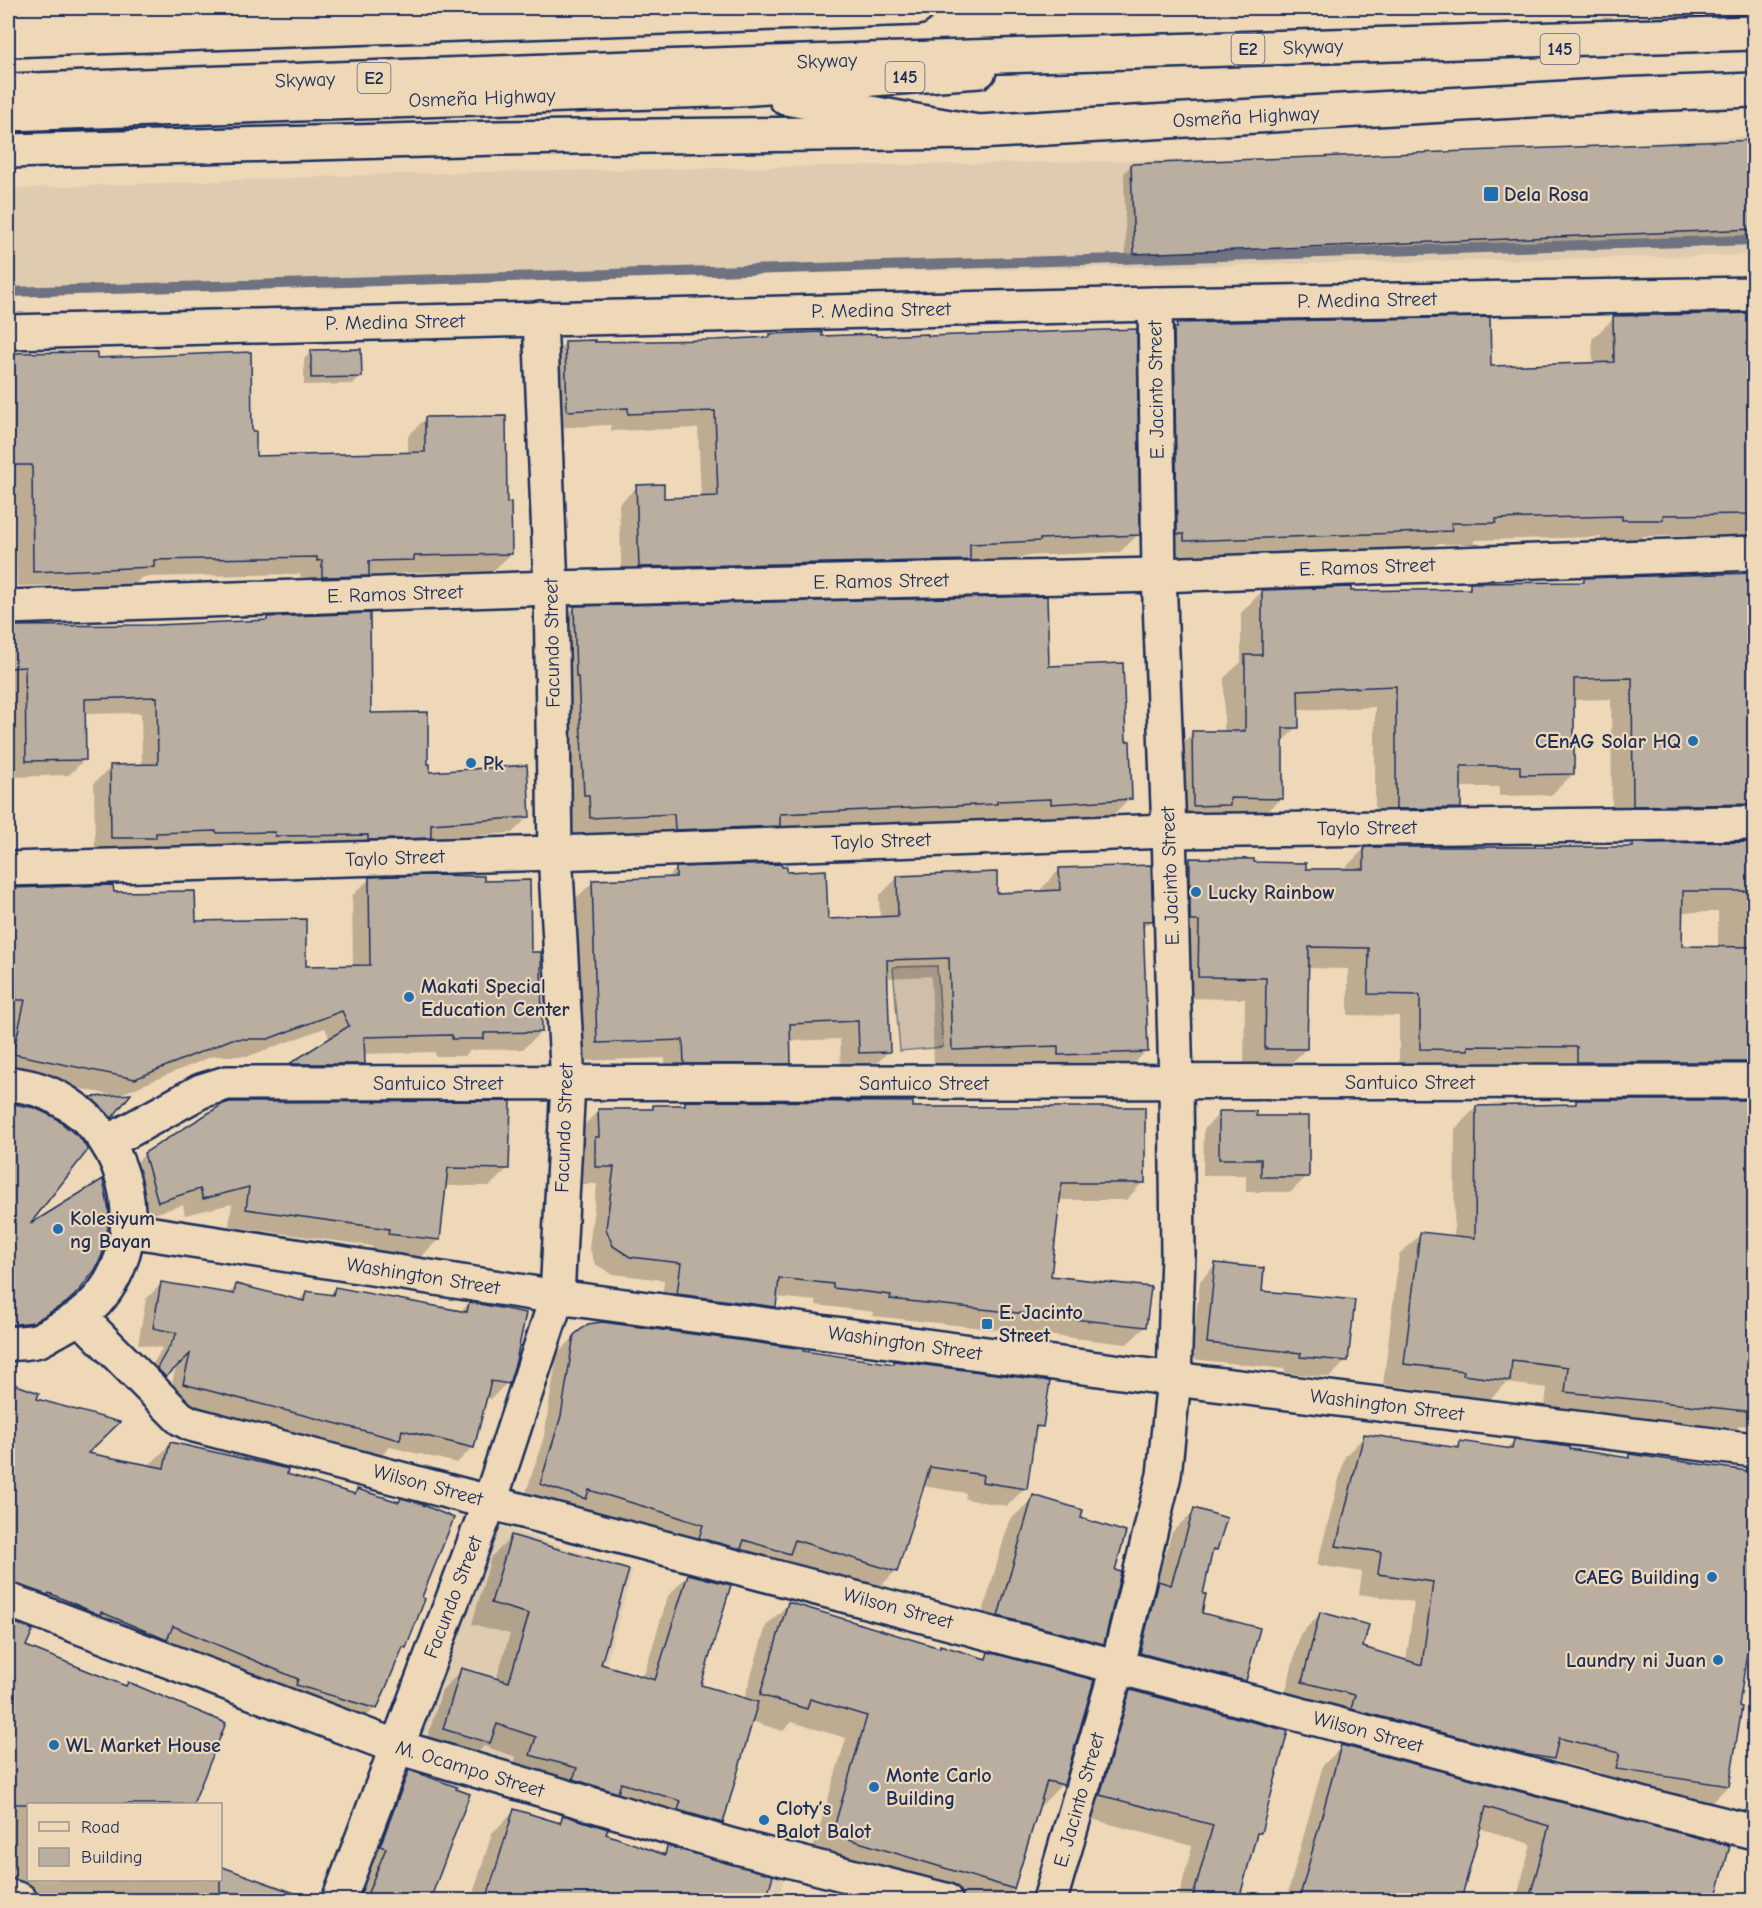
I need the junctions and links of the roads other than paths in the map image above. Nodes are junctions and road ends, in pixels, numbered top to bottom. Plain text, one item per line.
1 (468, 8) edge
2 (917, 8) edge
3 (8, 22) edge
4 (1755, 33) edge
5 (8, 40) edge
6 (1755, 43) edge
7 (740, 90) junction
8 (1755, 90) edge
9 (8, 91) edge
10 (8, 114) edge
11 (978, 132) junction
12 (8, 151) edge
13 (1755, 294) edge
14 (1155, 304) junction
15 (540, 318) junction
16 (8, 332) edge
17 (1755, 553) edge
18 (1159, 575) junction
19 (551, 588) junction
20 (8, 608) edge
21 (1755, 823) edge
22 (1169, 831) junction
23 (555, 853) junction
24 (8, 869) edge
25 (1755, 1081) edge
26 (568, 1083) junction
27 (1176, 1083) junction
28 (8, 1084) edge
29 (108, 1142) junction
30 (128, 1230) junction
31 (557, 1297) junction
32 (80, 1317) junction
33 (8, 1344) edge
34 (1174, 1379) junction
35 (1755, 1450) edge
36 (490, 1501) junction
37 (8, 1600) edge
38 (1118, 1665) junction
39 (397, 1747) junction
40 (1755, 1832) edge
41 (8, 1896) edge
42 (20, 1900) edge
43 (339, 1900) edge
44 (945, 1900) edge
45 (1050, 1900) edge

1 - 3 main road
2 - 5 main road
4 - 9 main road, Skyway / E2
6 - 7 main road, Osmeña Highway / 145
7 - 10 main road, Osmeña Highway / 145
7 - 11 main road, Osmeña Highway
8 - 11 main road, Osmeña Highway
11 - 12 main road
13 - 14 main road, P. Medina Street
14 - 15 main road, P. Medina Street
14 - 18 main road, E. Jacinto Street
15 - 16 main road, P. Medina Street
15 - 19 main road, Facundo Street
17 - 18 main road, E. Ramos Street
18 - 19 main road, E. Ramos Street
18 - 22 main road, E. Jacinto Street
19 - 20 main road, E. Ramos Street
19 - 23 main road, Facundo Street
21 - 22 main road, Taylo Street
22 - 23 main road, Taylo Street
22 - 27 main road, E. Jacinto Street
23 - 24 main road, Taylo Street
23 - 26 main road, Facundo Street
25 - 27 main road, Santuico Street
26 - 27 main road, Santuico Street
26 - 29 main road, Santuico Street
26 - 31 main road, Facundo Street
27 - 34 main road, E. Jacinto Street
28 - 29 main road
29 - 30 main road
30 - 31 main road, Washington Street
30 - 32 main road
31 - 34 main road, Washington Street
31 - 36 main road, Facundo Street
32 - 33 main road
32 - 36 main road, Wilson Street
34 - 35 main road, Washington Street
34 - 38 main road, E. Jacinto Street
36 - 38 main road, Wilson Street
36 - 39 main road, Facundo Street
37 - 39 main road, M. Ocampo Street
38 - 40 main road, Wilson Street
38 - 45 main road, E. Jacinto Street
39 - 43 main road, Facundo Street
39 - 44 main road, M. Ocampo Street
41 - 42 main road

